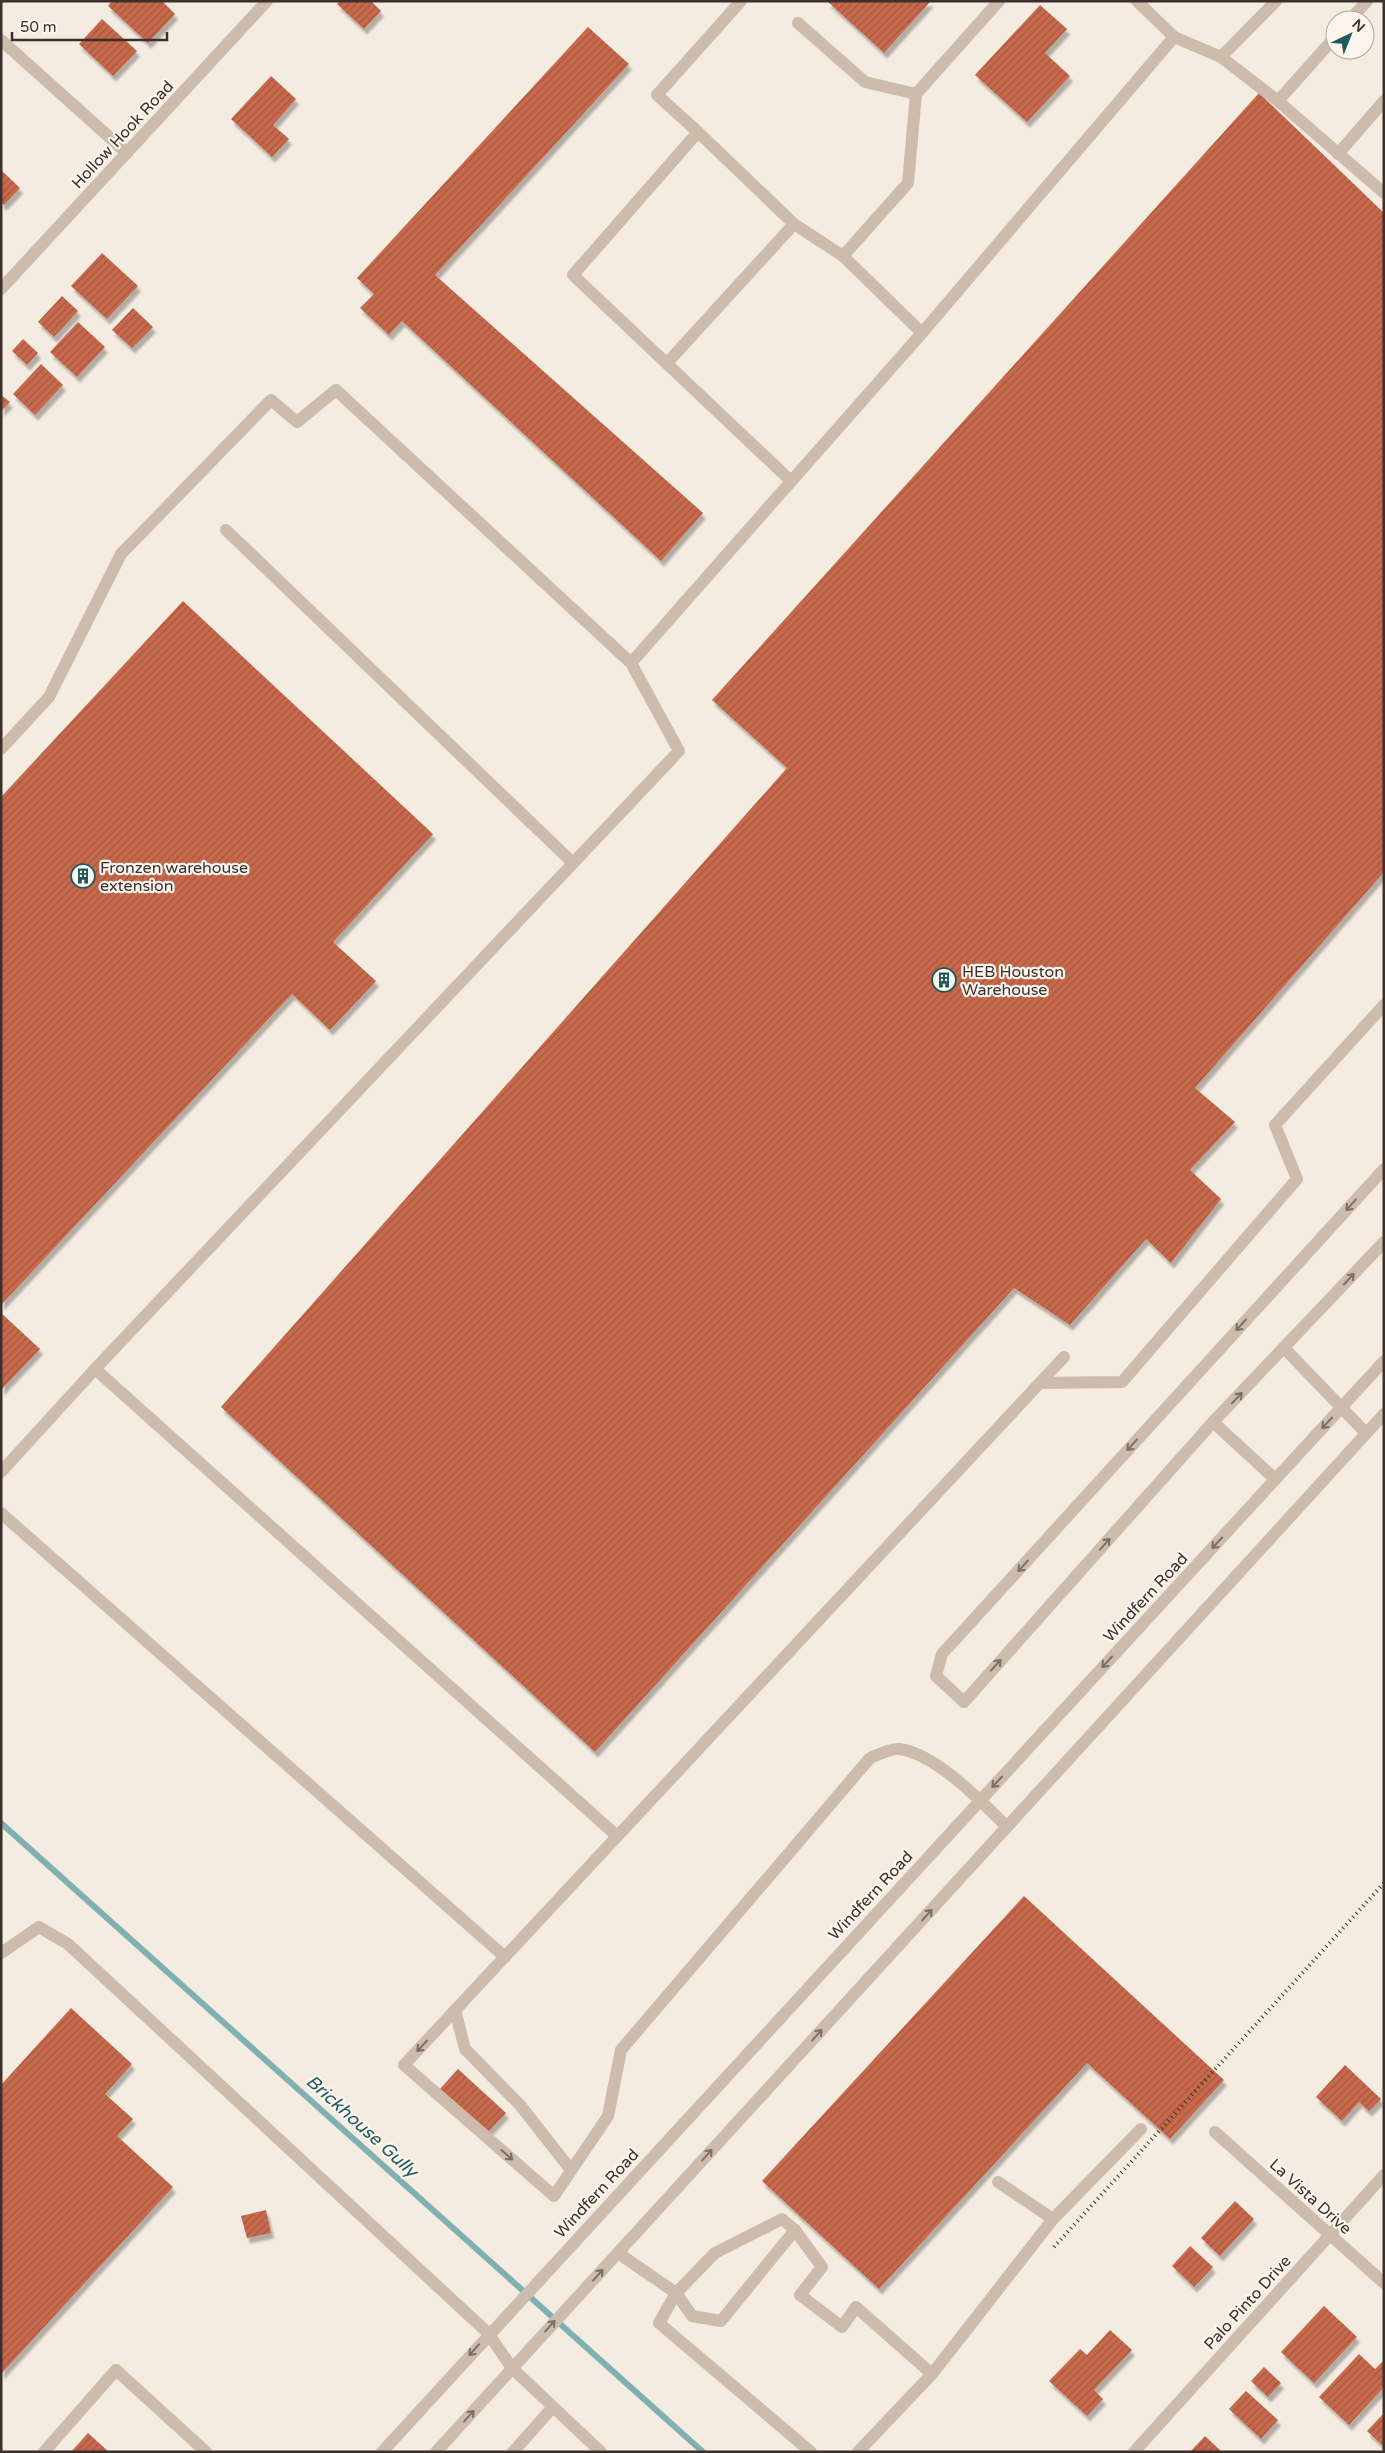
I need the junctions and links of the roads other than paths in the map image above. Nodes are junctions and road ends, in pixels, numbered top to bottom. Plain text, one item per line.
1 (267, 1) edge
2 (741, 1) edge
3 (999, 1) edge
4 (1138, 1) edge
5 (1276, 1) edge
6 (798, 23) dead end
7 (1174, 37) junction
8 (1, 40) edge
9 (1325, 48) edge
10 (1221, 57) junction
11 (916, 94) junction
12 (1278, 101) junction
13 (1384, 101) edge
14 (698, 132) junction
15 (127, 153) junction
16 (1338, 154) junction
17 (1384, 194) edge
18 (794, 224) junction
19 (843, 256) junction
20 (1, 289) edge
21 (922, 333) junction
22 (668, 362) junction
23 (791, 481) junction
24 (226, 530) dead end
25 (631, 663) junction
26 (1, 749) edge
27 (574, 863) junction
28 (1384, 1005) edge
29 (1384, 1169) edge
30 (1384, 1242) edge
31 (1284, 1348) junction
32 (1064, 1357) dead end
33 (1384, 1361) edge
34 (95, 1369) junction
35 (1040, 1383) junction
36 (1341, 1408) junction
37 (1384, 1414) edge
38 (1213, 1422) junction
39 (1366, 1433) junction
40 (1, 1472) edge
41 (1275, 1479) junction
42 (1, 1513) edge
43 (980, 1800) junction
44 (1007, 1827) junction
45 (617, 1836) junction
46 (1, 1953) edge
47 (505, 1957) junction
48 (455, 2010) junction
49 (1141, 2129) dead end
50 (1216, 2132) dead end
51 (571, 2170) junction
52 (1384, 2175) edge
53 (998, 2182) dead end
54 (1053, 2219) junction
55 (795, 2230) junction
56 (1330, 2234) junction
57 (618, 2252) junction
58 (1384, 2283) edge
59 (676, 2293) junction
60 (488, 2334) junction
61 (512, 2368) junction
62 (932, 2374) junction
63 (552, 2407) junction
64 (44, 2452) edge
65 (206, 2452) edge
66 (382, 2452) edge
67 (436, 2452) edge
68 (513, 2452) edge
69 (601, 2452) edge
70 (811, 2452) edge
71 (858, 2452) edge
72 (1134, 2452) edge

1 - 15 street, Hollow Hook Road
2 - 14 street
3 - 11 street
4 - 7 street
5 - 10 street
6 - 11 street
7 - 10 street
7 - 21 street
8 - 15 street
9 - 12 street
10 - 12 street
11 - 19 street
12 - 16 street
13 - 16 street
14 - 18 street
14 - 22 street
15 - 20 street, Hollow Hook Road
16 - 17 street
18 - 19 street
18 - 22 street
19 - 21 street
21 - 23 street
22 - 23 street
23 - 25 street
24 - 27 street
25 - 26 street
25 - 27 street
27 - 34 street
28 - 35 street
29 -> 38 street
31 -> 30 street
31 - 36 street
38 -> 31 street
32 - 35 street
33 - 36 street, Windfern Road
34 - 40 street
34 - 45 street
35 - 45 street
36 - 39 street
36 -> 41 street, Windfern Road
37 - 39 street
38 - 41 street
39 - 44 street
41 -> 43 street, Windfern Road
42 - 47 street
43 - 44 street
43 - 51 street
43 - 60 street, Windfern Road
57 -> 44 street
45 - 47 street
46 - 60 street
47 - 48 street
48 - 51 street
48 -> 51 street
49 - 54 street
50 - 56 street, La Vista Drive
52 - 56 street, Palo Pinto Drive
53 - 54 street
54 - 62 street
55 - 59 street
55 - 59 street
55 - 62 street
56 - 58 street, La Vista Drive
56 - 72 street, Palo Pinto Drive
57 - 59 street
61 -> 57 street
59 - 70 street
60 - 61 street
60 -> 66 street, Windfern Road
61 - 63 street
67 -> 61 street
62 - 71 street
63 - 68 street
63 - 69 street
64 - 65 street

